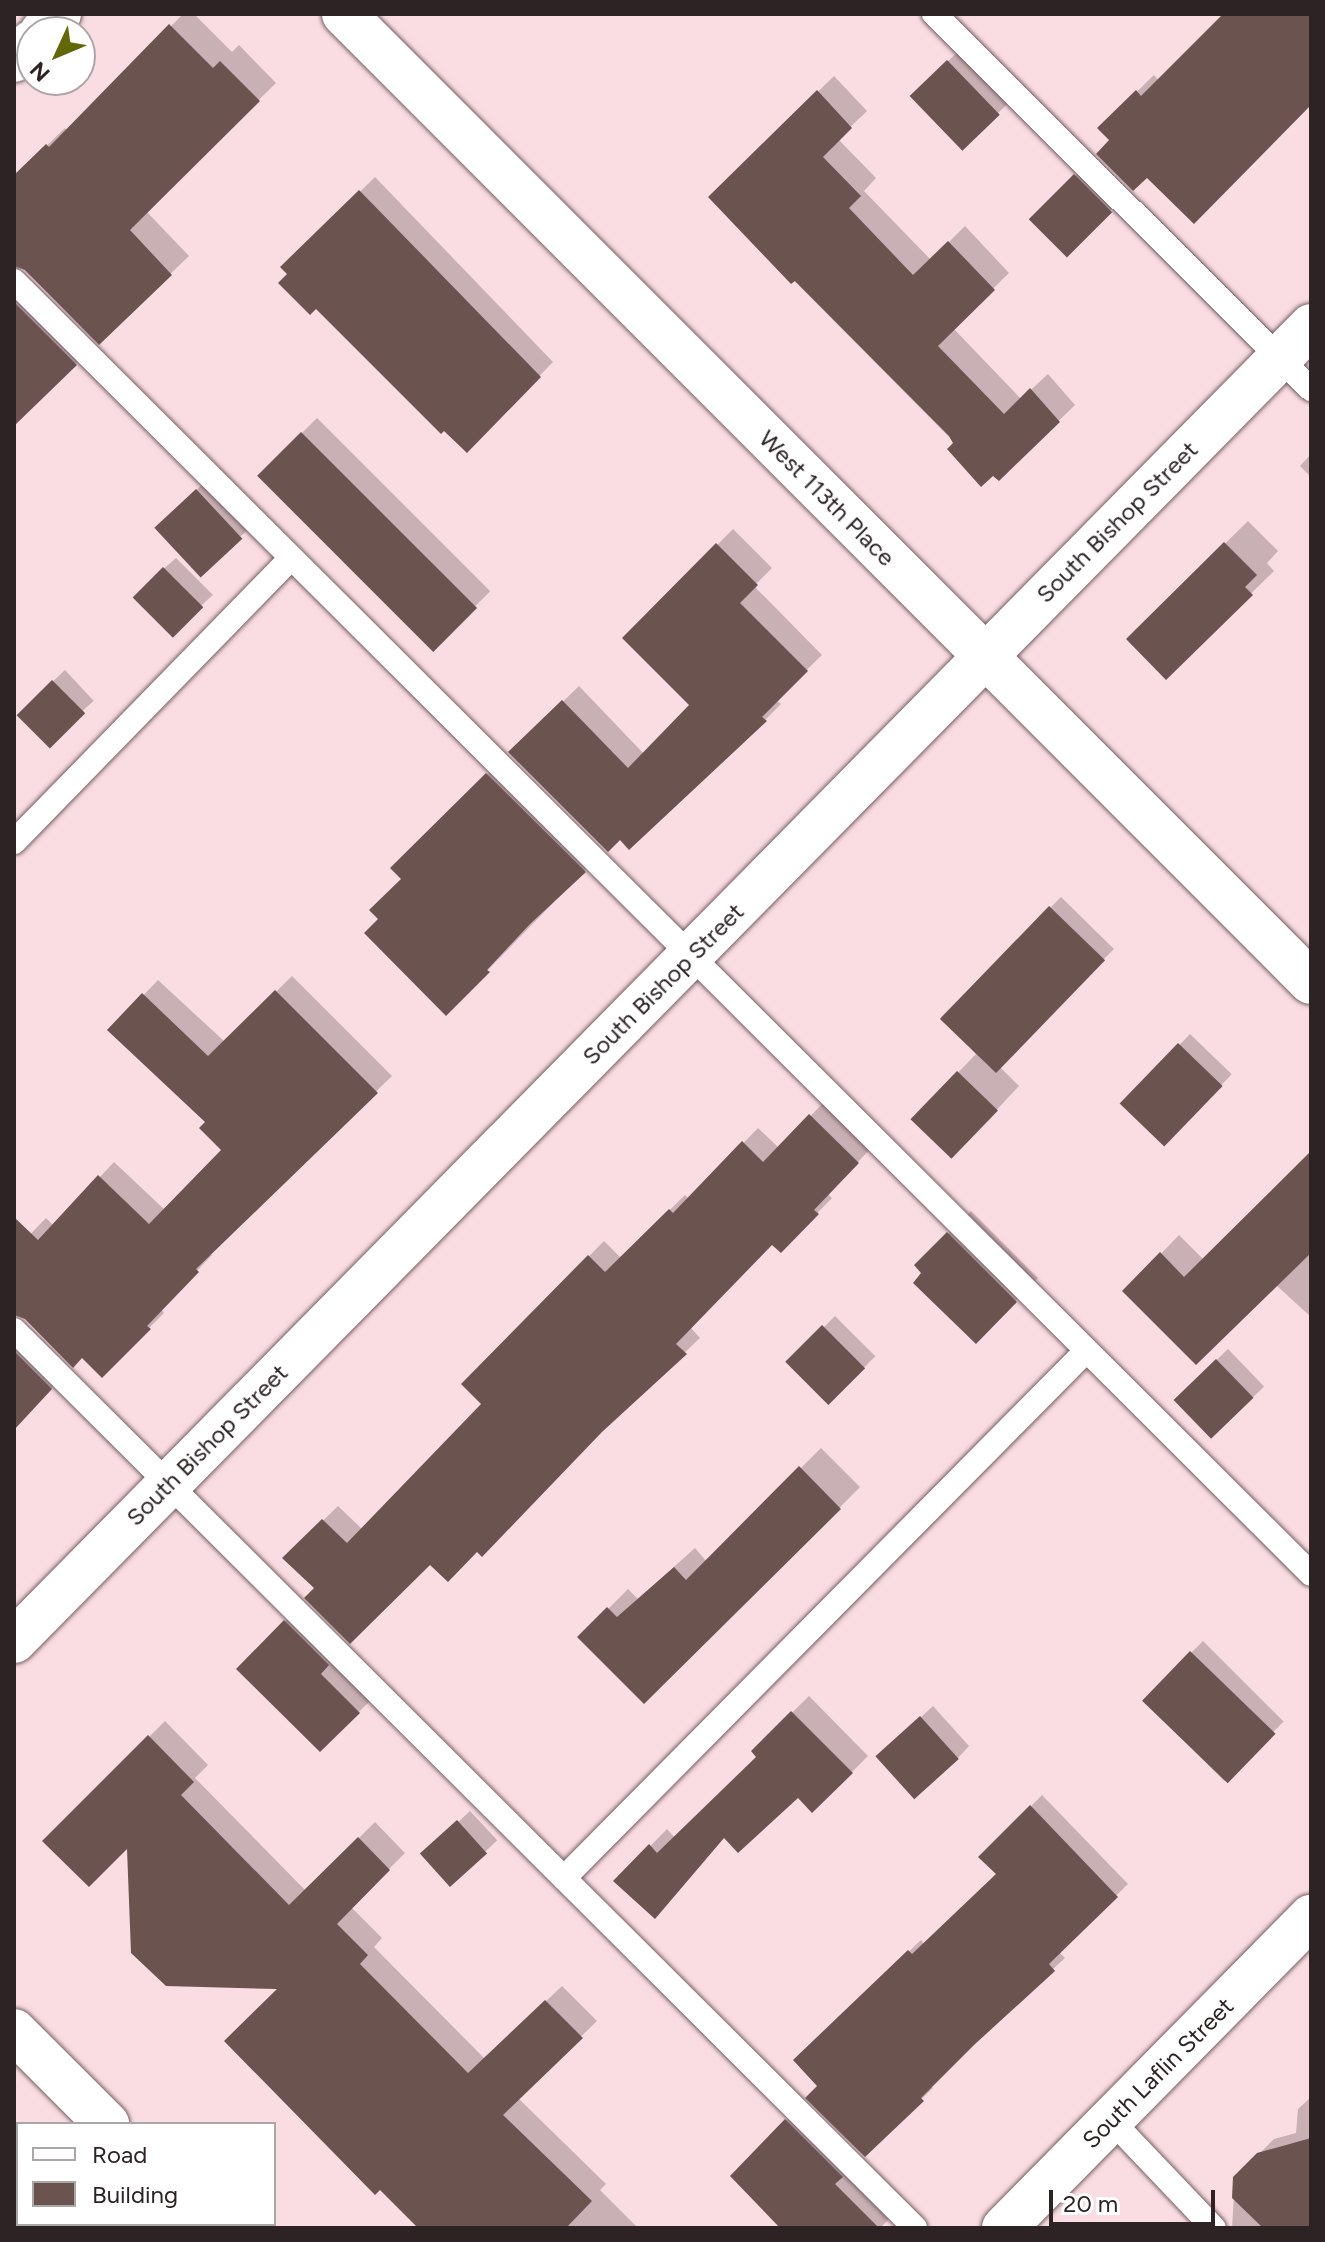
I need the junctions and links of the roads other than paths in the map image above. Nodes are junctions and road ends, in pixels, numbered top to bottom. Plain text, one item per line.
1 (344, 14) edge
2 (934, 14) edge
3 (14, 281) edge
4 (1311, 326) edge
5 (1280, 358) junction
6 (1311, 389) edge
7 (291, 558) junction
8 (985, 656) junction
9 (14, 842) edge
10 (689, 957) junction
11 (1311, 982) edge
12 (14, 1330) edge
13 (1086, 1351) junction
14 (169, 1484) junction
15 (1311, 1574) edge
16 (14, 1641) edge
17 (564, 1878) junction
18 (1311, 1917) edge
19 (14, 2031) edge
20 (1111, 2120) junction
21 (105, 2122) edge
22 (915, 2228) edge
23 (1004, 2228) edge
24 (1214, 2228) edge

1 - 8 street, West 113th Place
2 - 5 lane
3 - 7 lane
4 - 5 street, South Bishop Street
5 - 6 lane
5 - 8 street, South Bishop Street
7 - 9 lane
7 - 10 lane
8 - 10 street, South Bishop Street
8 - 11 street, West 113th Place
10 - 13 lane
10 - 14 street, South Bishop Street
12 - 14 lane
13 - 15 lane
13 - 17 lane
14 - 16 street, South Bishop Street
14 - 17 lane
17 - 22 lane
18 - 20 street, South Laflin Street
19 - 21 street
20 - 23 street, South Laflin Street
20 - 24 lane

